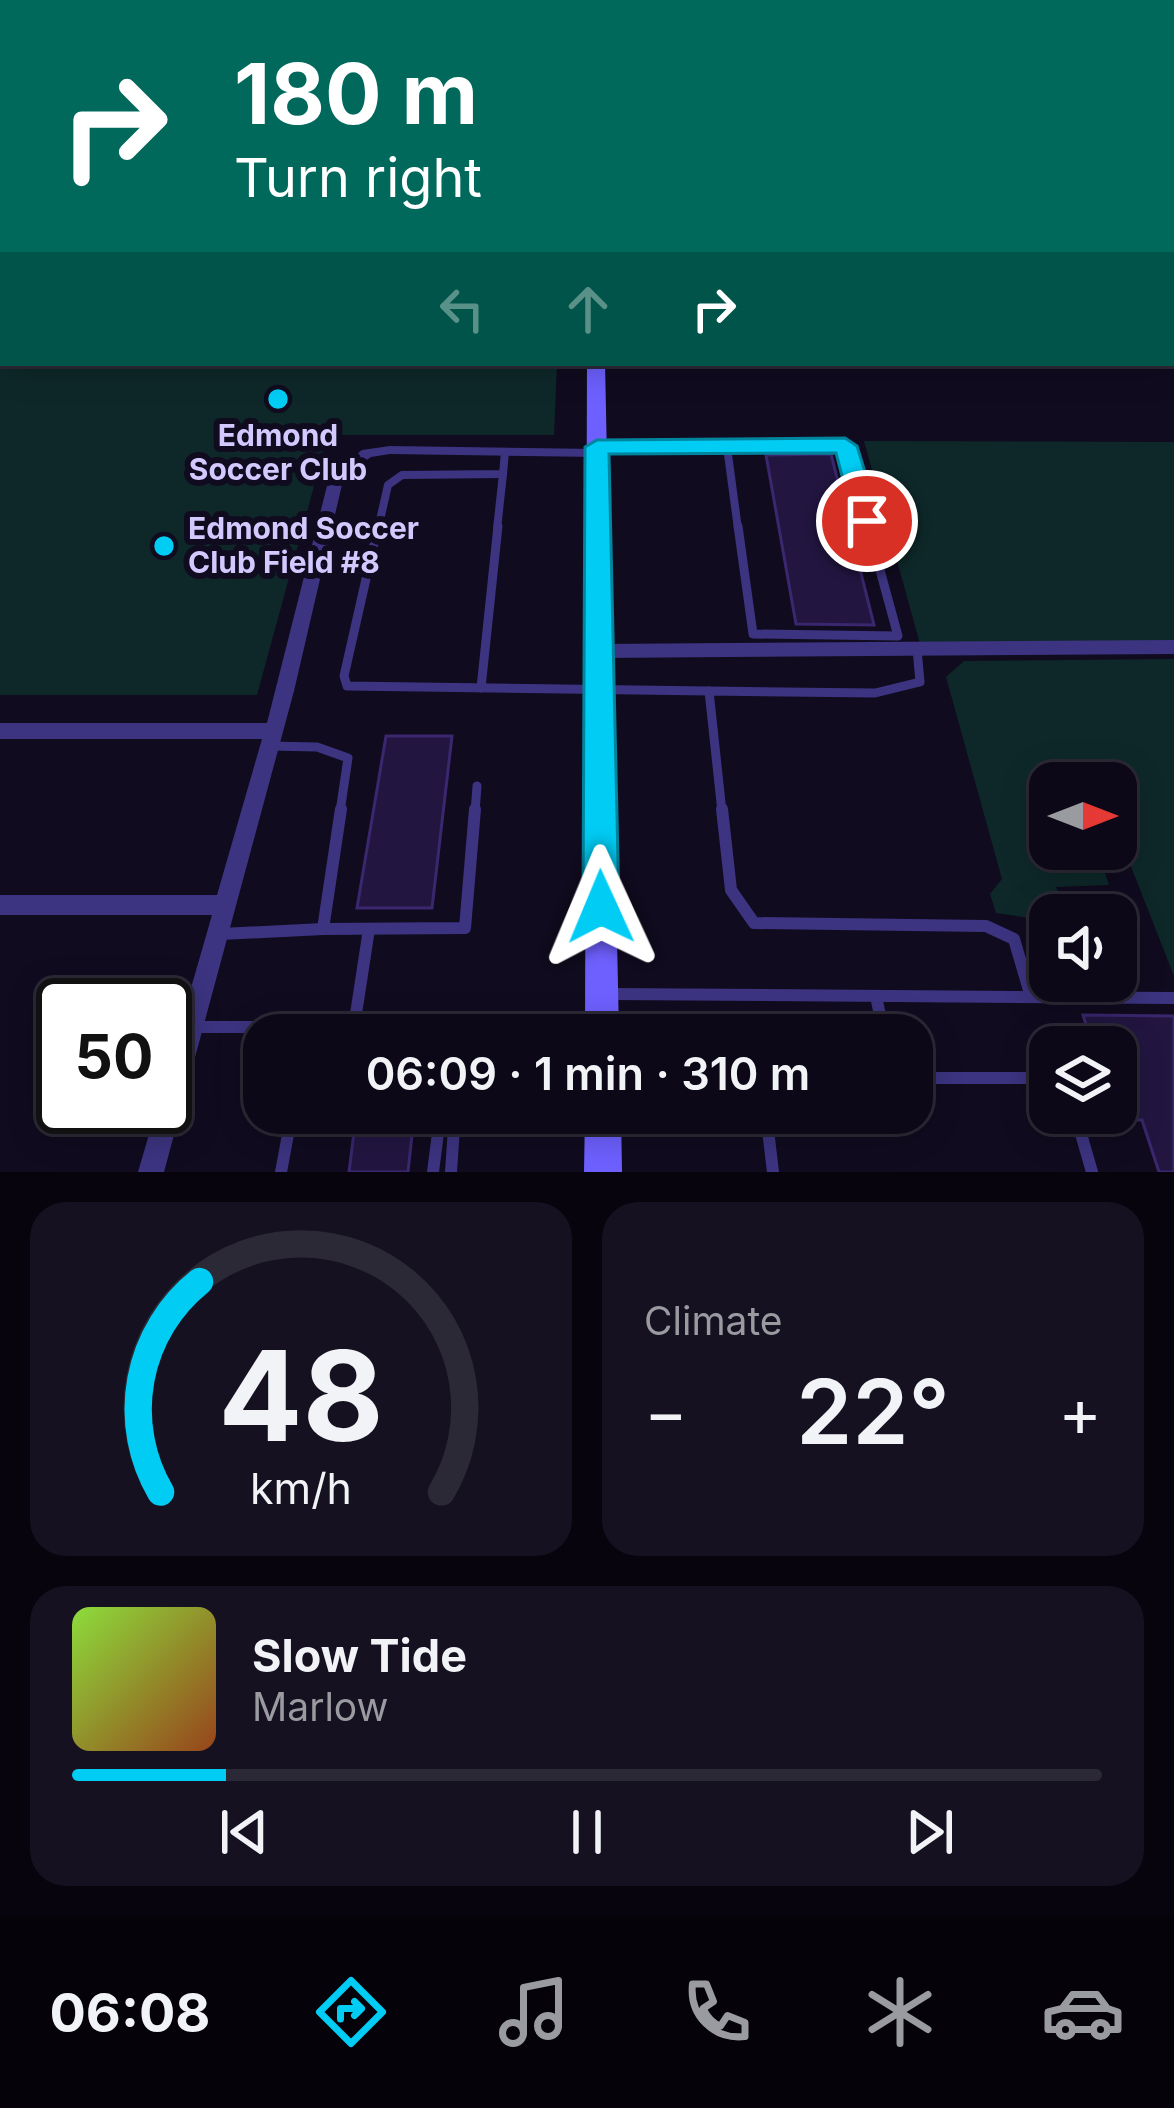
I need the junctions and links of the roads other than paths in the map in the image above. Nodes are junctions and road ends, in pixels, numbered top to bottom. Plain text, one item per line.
1 (596, 366) edge
2 (727, 447) junction
3 (597, 450) junction
4 (505, 452) junction
5 (503, 474) junction
6 (1174, 647) edge
7 (917, 649) junction
8 (598, 651) junction
9 (481, 688) junction
10 (599, 688) junction
11 (709, 691) junction
12 (0, 731) edge
13 (271, 738) junction
14 (477, 786) dead end
15 (0, 904) edge
16 (224, 905) junction
17 (323, 929) junction
18 (369, 929) junction
19 (215, 934) junction
20 (1029, 990) edge
21 (602, 994) junction
22 (876, 996) junction
23 (1029, 997) edge
24 (1137, 998) edge
25 (1174, 998) edge
26 (356, 1014) edge
27 (602, 1014) edge
28 (880, 1014) edge
29 (192, 1020) edge
30 (192, 1028) edge
31 (243, 1029) edge
32 (933, 1078) edge
33 (1029, 1078) edge
34 (161, 1134) edge
35 (288, 1134) edge
36 (438, 1134) edge
37 (453, 1134) edge
38 (603, 1134) edge
39 (768, 1134) edge
40 (1081, 1134) edge
41 (151, 1172) edge
42 (280, 1172) edge
43 (433, 1172) edge
44 (452, 1172) edge
45 (603, 1172) edge
46 (773, 1172) edge
47 (1092, 1172) edge

1 - 3 main road
2 - 2 lane
2 - 3 lane
3 - 4 street
3 - 8 main road
4 - 5 lane
4 - 13 street
5 - 9 lane
5 - 9 lane
6 - 7 street
7 - 8 street
7 - 11 lane
8 - 10 main road
9 - 10 lane
10 - 11 lane
10 - 21 main road
11 - 20 lane
12 - 13 street
13 - 16 street
13 - 17 lane
14 - 18 lane
15 - 16 street
16 - 19 street
17 - 18 lane
17 - 19 lane
18 - 26 lane
19 - 29 street
21 - 22 lane
21 - 27 main road
22 - 23 lane
22 - 28 lane
24 - 25 lane
30 - 31 lane
32 - 33 lane
34 - 41 street
35 - 42 lane
36 - 43 lane
37 - 44 lane
38 - 45 main road
39 - 46 lane
40 - 47 lane

